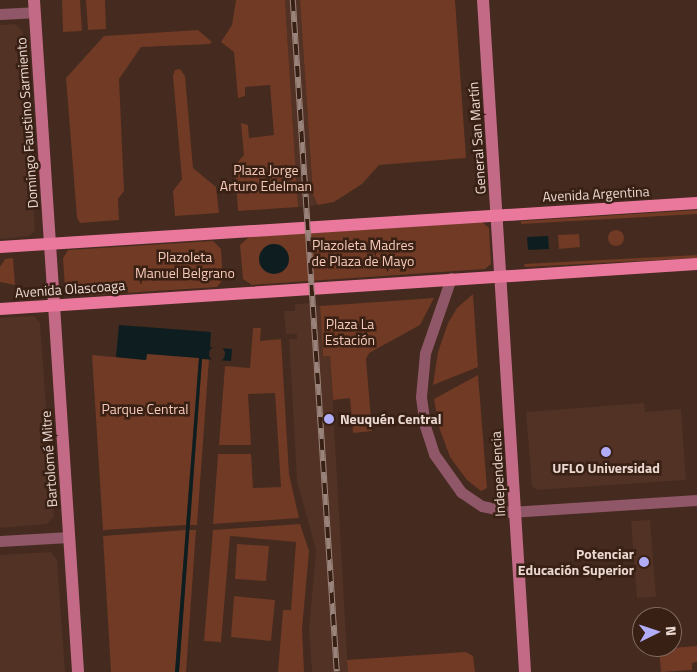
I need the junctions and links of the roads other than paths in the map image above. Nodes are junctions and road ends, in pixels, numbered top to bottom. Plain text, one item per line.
1 (483, 0) edge
2 (34, 6) edge
3 (0, 14) edge
4 (697, 203) edge
5 (497, 215) junction
6 (49, 243) junction
7 (0, 247) edge
8 (697, 264) edge
9 (501, 274) junction
10 (451, 278) junction
11 (54, 305) junction
12 (0, 309) edge
13 (697, 500) edge
14 (516, 512) junction
15 (69, 537) junction
16 (0, 542) edge
17 (78, 672) edge
18 (525, 672) edge

1 - 5 main road, General San Martín
2 - 3 street
2 - 6 main road, Domingo Faustino Sarmiento
4 - 5 main road, Avenida Argentina
5 - 6 main road
5 - 9 main road, General San Martín
6 - 7 main road
6 - 11 main road, Bartolomé Mitre
8 - 9 main road
9 - 10 main road, Avenida Olascoaga
9 - 14 main road, Independencia
10 - 11 main road, Avenida Olascoaga
10 - 14 street
11 - 12 main road, Avenida Olascoaga
11 - 15 main road, Bartolomé Mitre
13 - 14 street
14 - 18 main road, Independencia
15 - 16 street
15 - 17 main road, Bartolomé Mitre

